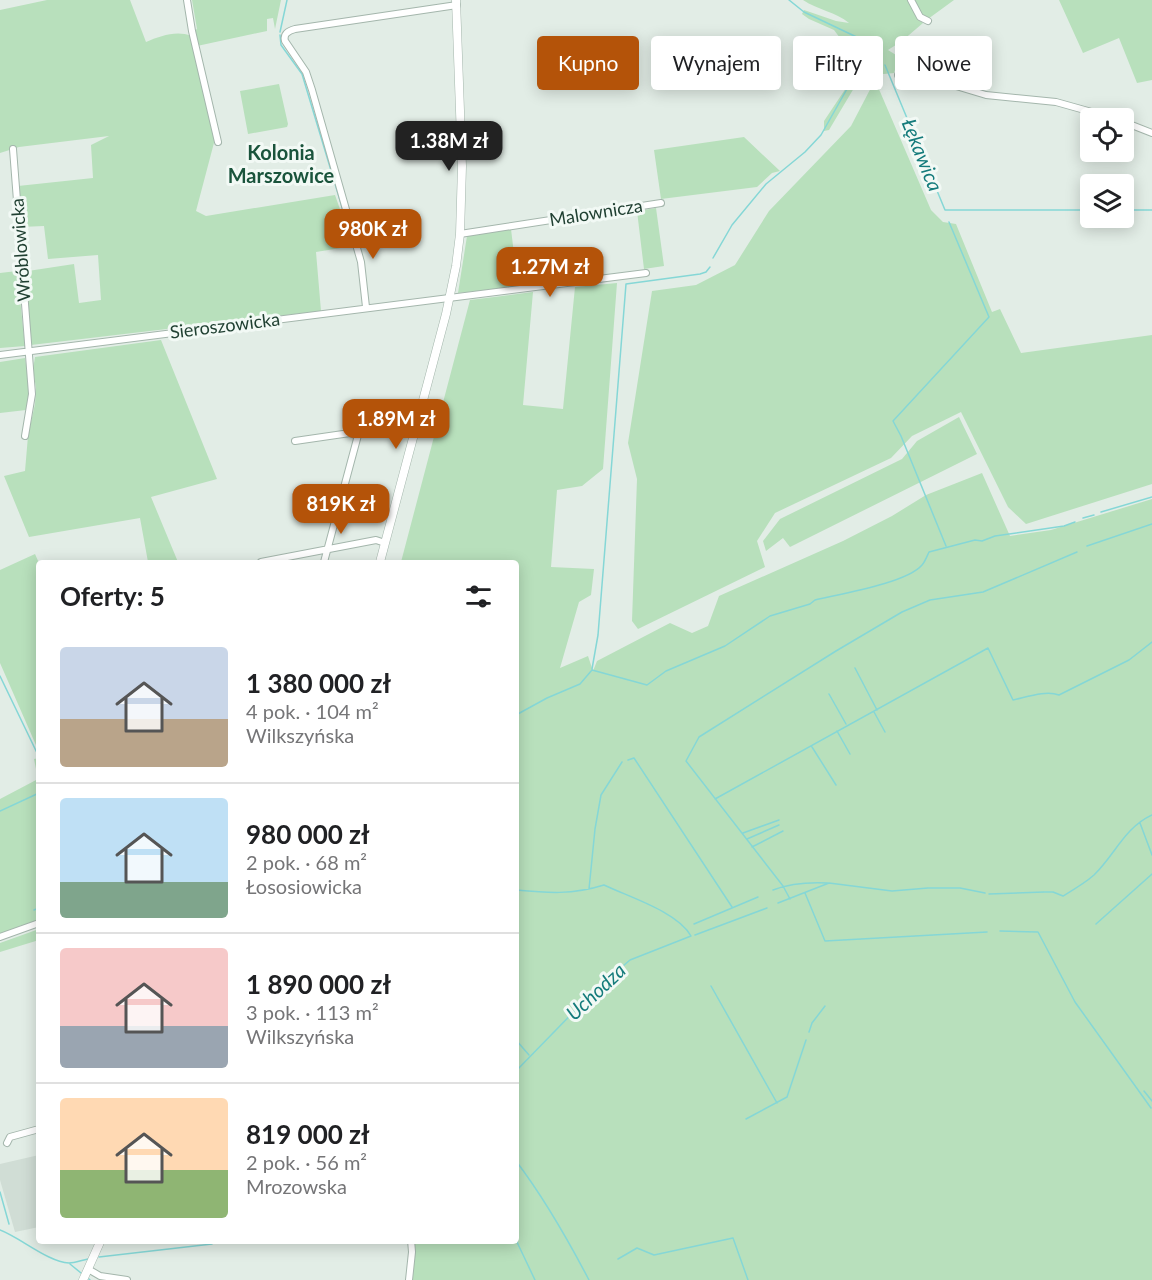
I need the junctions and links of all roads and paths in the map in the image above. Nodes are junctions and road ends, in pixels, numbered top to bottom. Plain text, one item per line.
1 (188, 0) edge
2 (911, 0) edge
3 (456, 2) edge
4 (928, 21) dead end
5 (969, 90) edge
6 (1080, 109) edge
7 (1134, 126) edge
8 (1152, 133) edge
9 (218, 142) dead end
10 (13, 149) dead end
11 (661, 204) dead end
12 (460, 234) junction
13 (646, 273) dead end
14 (450, 299) junction
15 (366, 308) junction
16 (28, 351) junction
17 (0, 355) edge
18 (362, 424) dead end
19 (25, 436) dead end
20 (358, 436) junction
21 (295, 441) dead end
22 (385, 543) junction
23 (327, 550) junction
24 (272, 560) edge
25 (324, 560) edge
26 (381, 560) edge
27 (36, 924) edge
28 (0, 938) edge
29 (36, 1130) edge
30 (7, 1143) dead end
31 (99, 1244) edge
32 (411, 1244) edge
33 (88, 1269) junction
34 (83, 1280) edge
35 (127, 1280) edge
36 (409, 1280) edge

1 - 9 street
2 - 4 street
3 - 12 street
3 - 15 street
5 - 6 street
7 - 8 street
10 - 16 street, Wróblowicka
11 - 12 street, Malownicza
12 - 14 street
13 - 14 street, Sieroszowicka
14 - 15 street, Sieroszowicka
14 - 22 street
15 - 16 street, Sieroszowicka
16 - 17 street, Sieroszowicka
16 - 19 street, Wróblowicka
18 - 20 street
20 - 21 street
20 - 23 street
22 - 23 street
22 - 26 street
23 - 24 street
23 - 25 street
27 - 28 street
29 - 30 street
31 - 33 street
32 - 36 street
33 - 34 street
33 - 35 street

